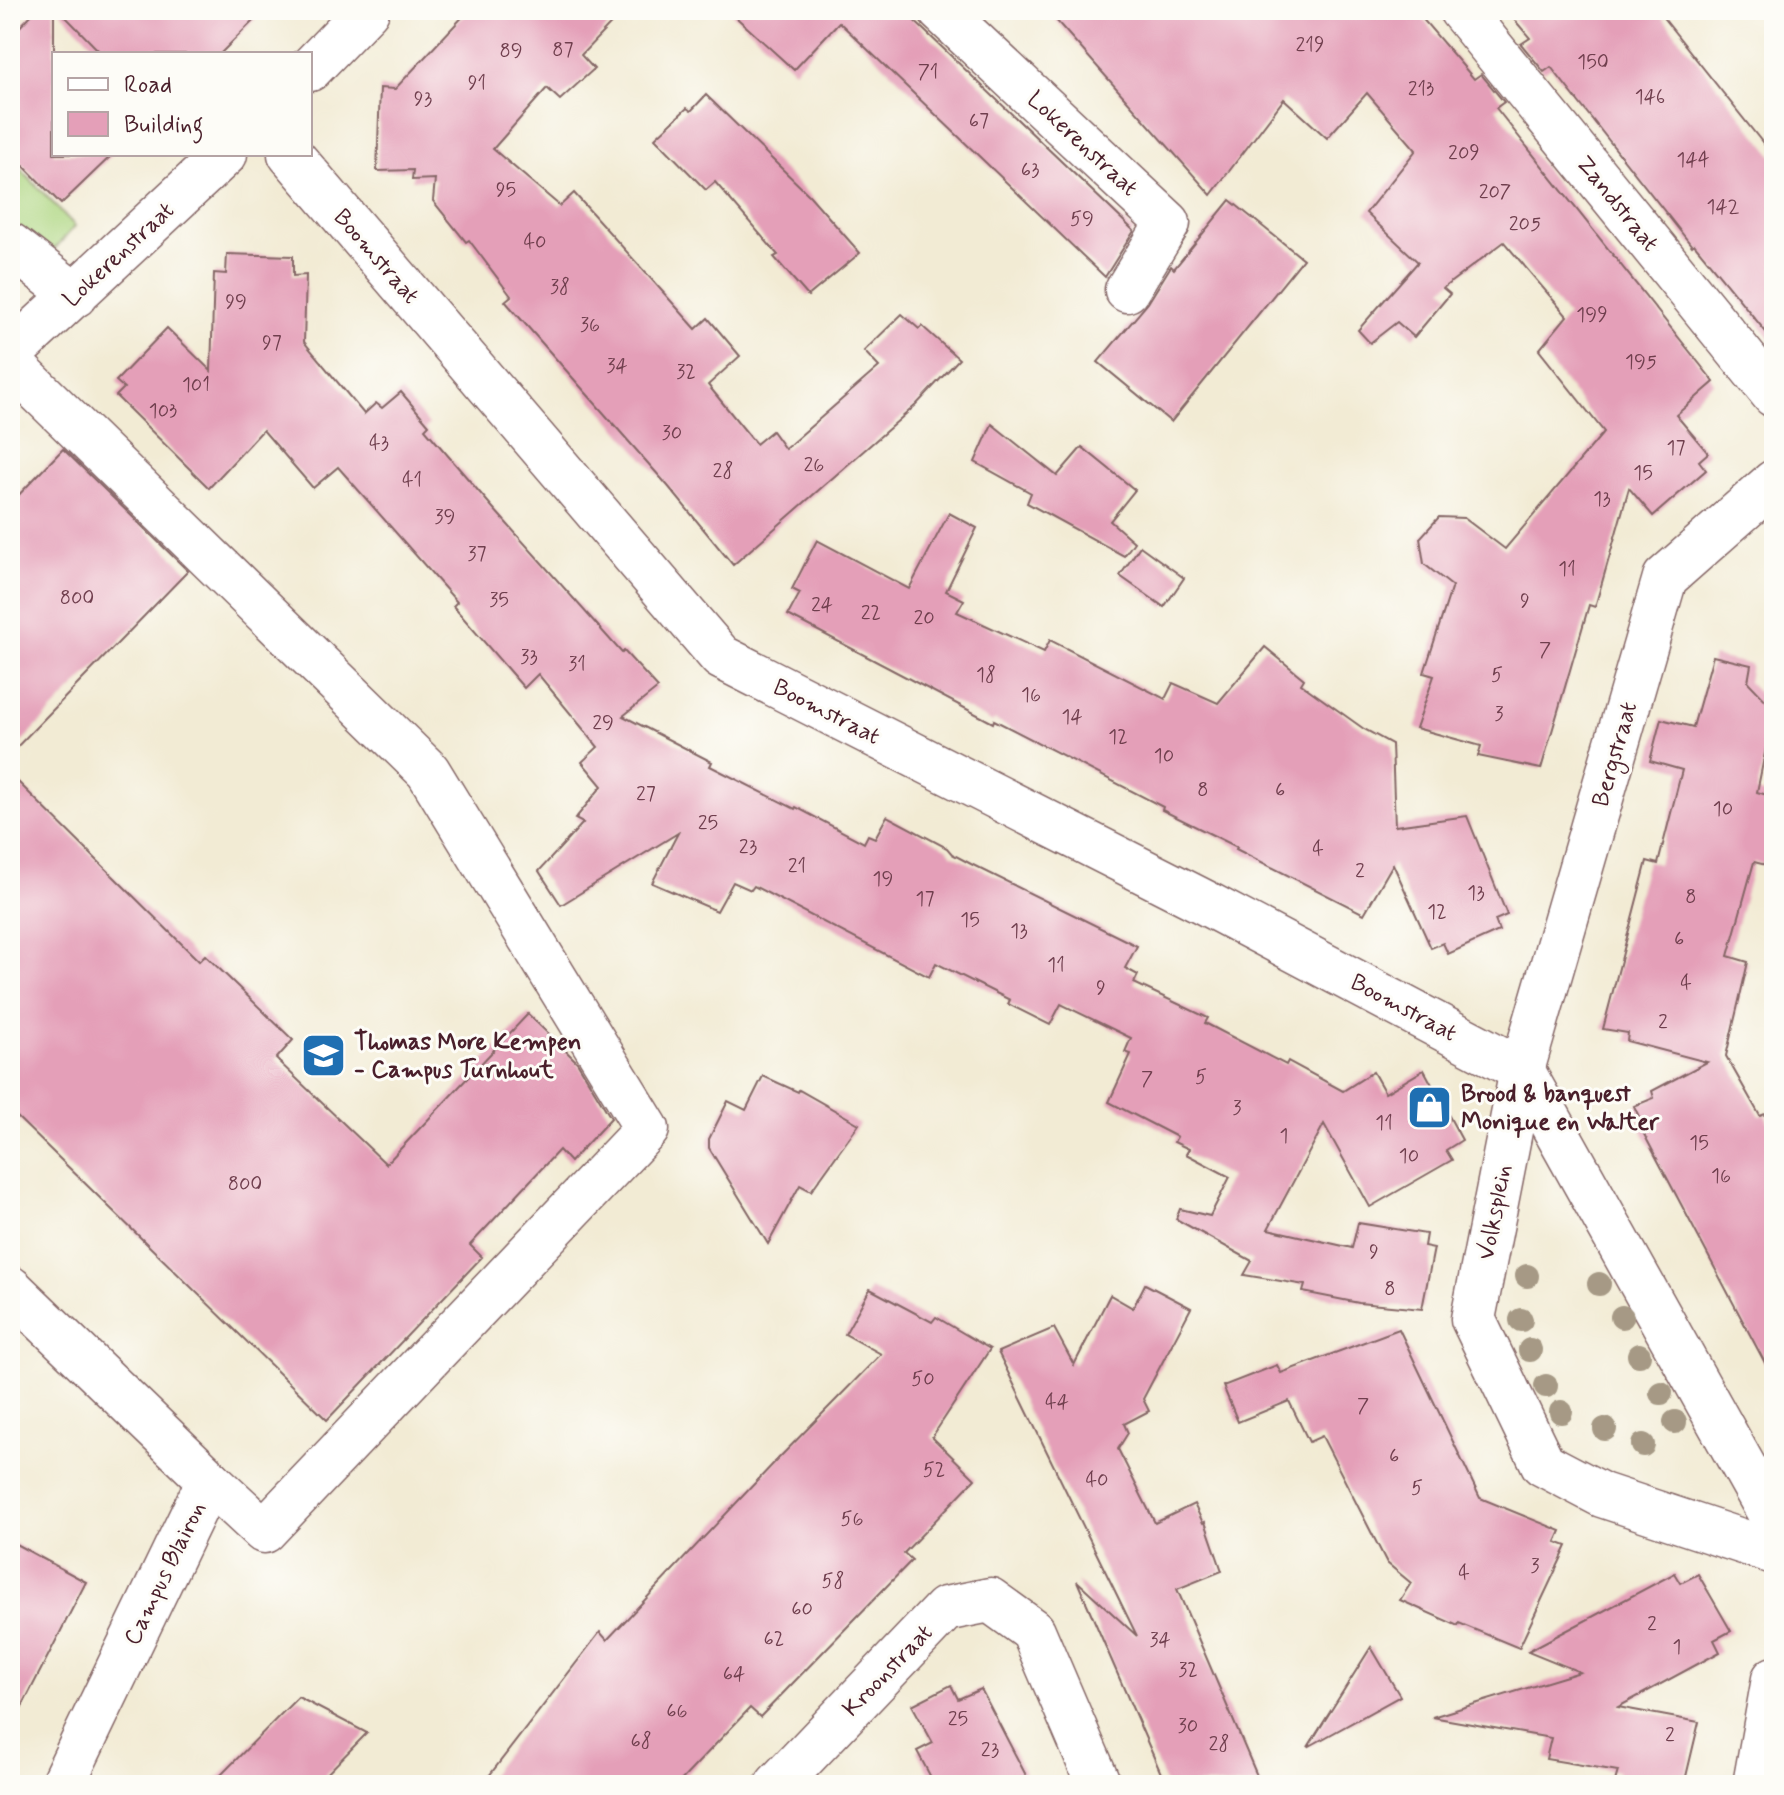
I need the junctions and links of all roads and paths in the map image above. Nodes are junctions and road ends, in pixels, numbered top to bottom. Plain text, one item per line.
1 (367, 10) edge
2 (940, 10) edge
3 (1461, 10) edge
4 (312, 67) edge
5 (223, 156) edge
6 (292, 156) edge
7 (10, 245) edge
8 (1127, 290) dead end
9 (75, 295) junction
10 (10, 354) edge
11 (10, 363) edge
12 (1774, 395) edge
13 (1774, 482) edge
14 (1522, 1070) junction
15 (10, 1288) edge
16 (209, 1480) junction
17 (1774, 1521) edge
18 (1774, 1552) edge
19 (1774, 1679) edge
20 (62, 1785) edge
21 (777, 1785) edge
22 (1099, 1785) edge
23 (1755, 1785) edge

1 - 4 street
2 - 8 street, Lokerenstraat
3 - 12 street, Zandstraat
5 - 9 street, Lokerenstraat
6 - 14 street, Boomstraat
7 - 9 street
9 - 10 street, Lokerenstraat
11 - 16 street
13 - 14 street, Bergstraat
14 - 17 street
14 - 18 street, Volksplein
15 - 16 street, Campus Blairon
16 - 20 street, Campus Blairon
19 - 23 street
21 - 22 street, Kroonstraat

